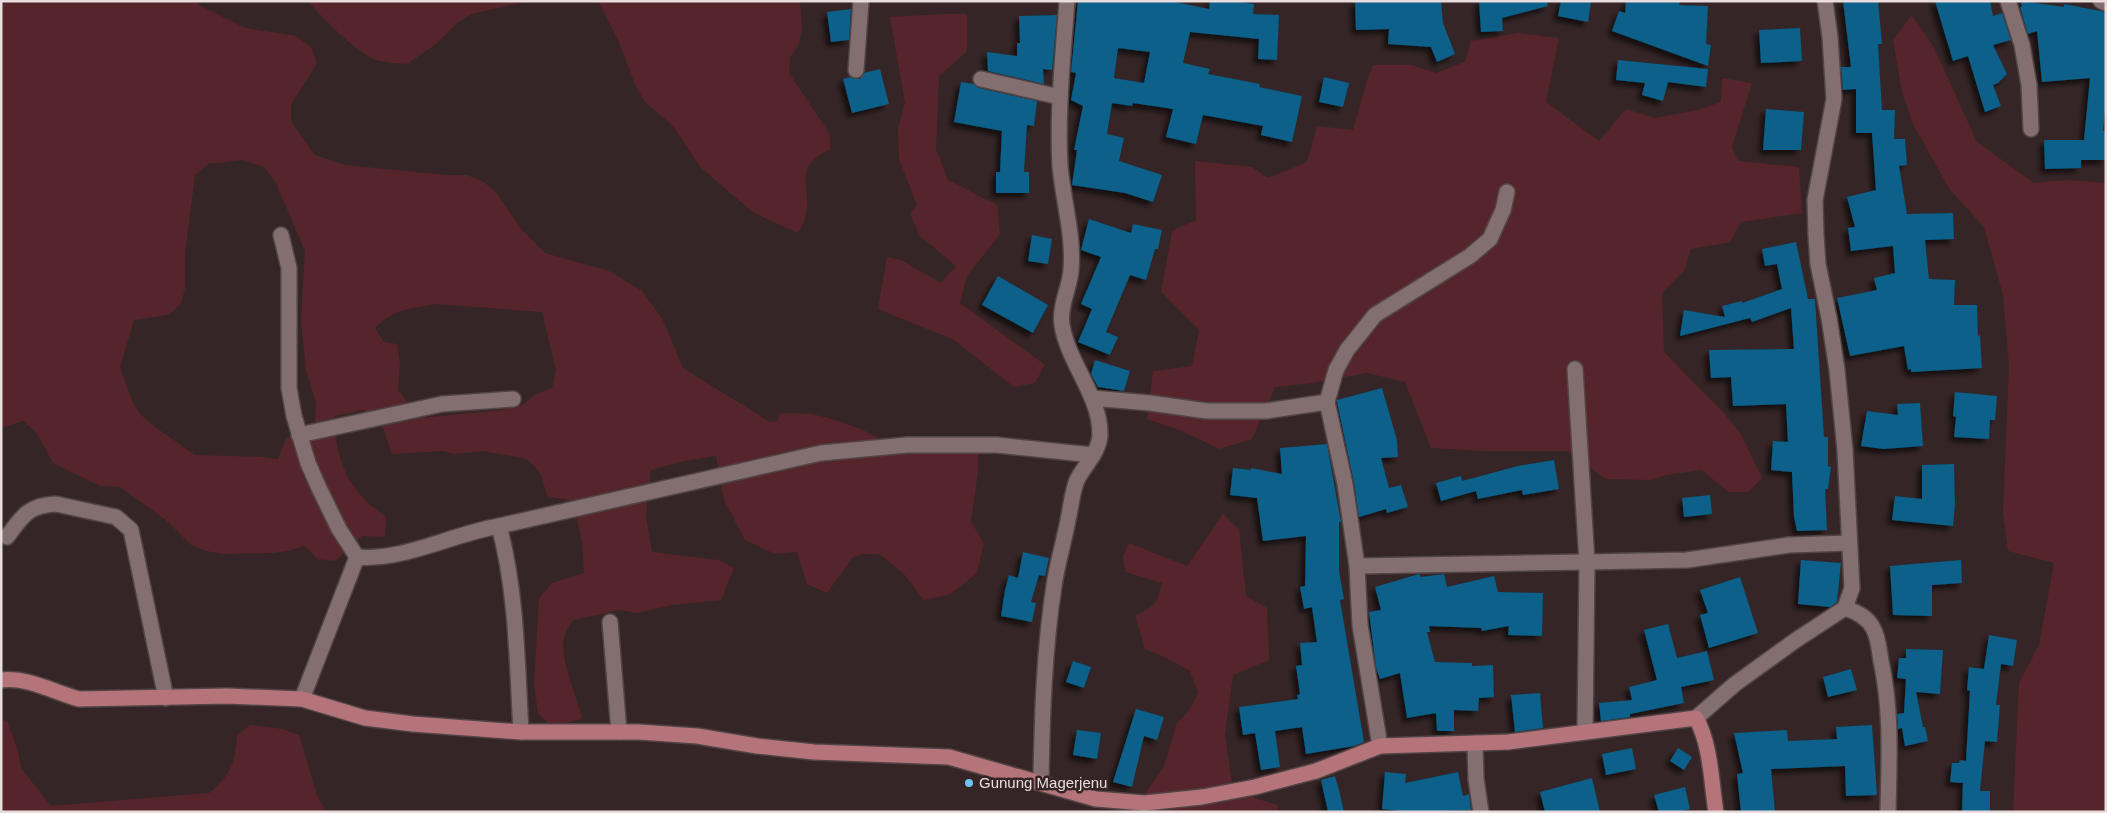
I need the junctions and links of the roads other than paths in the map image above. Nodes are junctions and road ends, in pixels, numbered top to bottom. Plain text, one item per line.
1 (862, 1) edge
2 (1068, 1) edge
3 (1825, 1) edge
4 (2008, 1) edge
5 (2101, 1) edge
6 (2106, 3) edge
7 (856, 70) dead end
8 (981, 79) dead end
9 (1060, 97) junction
10 (2031, 129) dead end
11 (1507, 192) dead end
12 (282, 235) dead end
13 (1575, 369) dead end
14 (1092, 398) junction
15 (513, 399) dead end
16 (1327, 402) junction
17 (299, 435) junction
18 (1093, 455) junction
19 (499, 526) junction
20 (7, 537) dead end
21 (1849, 543) junction
22 (357, 557) junction
23 (1587, 562) junction
24 (1357, 566) junction
25 (1845, 608) junction
26 (610, 622) dead end
27 (1, 680) edge
28 (166, 698) junction
29 (302, 699) junction
30 (1696, 718) junction
31 (521, 732) junction
32 (619, 732) junction
33 (1585, 732) junction
34 (1475, 744) junction
35 (1380, 746) junction
36 (1041, 783) junction
37 (1481, 812) edge
38 (1716, 812) edge
39 (1888, 812) edge

1 - 7 street
2 - 9 street
3 - 21 street
4 - 10 street
5 - 6 street
8 - 9 street
9 - 14 street
11 - 16 street
12 - 17 street
13 - 23 street
14 - 16 street
14 - 18 street
15 - 17 street
16 - 24 street
17 - 22 street
18 - 19 street
18 - 36 street
19 - 22 street
19 - 31 street
20 - 28 street
21 - 23 street
21 - 25 street
22 - 29 street
23 - 24 street
23 - 33 street
24 - 35 street
25 - 30 street
25 - 39 street
26 - 32 street
27 - 28 main road
28 - 29 main road
29 - 31 main road
30 - 33 main road
30 - 38 main road
31 - 32 main road
32 - 36 main road
33 - 34 main road
34 - 35 main road
34 - 37 street
35 - 36 main road

